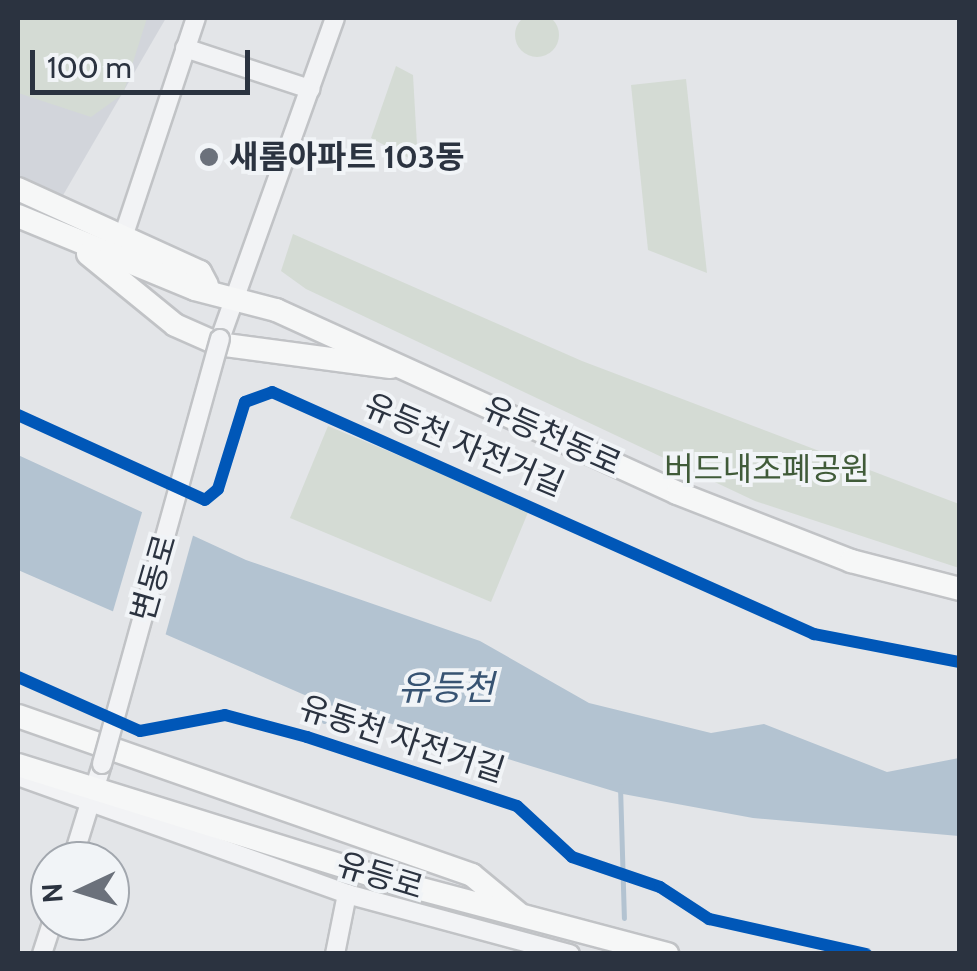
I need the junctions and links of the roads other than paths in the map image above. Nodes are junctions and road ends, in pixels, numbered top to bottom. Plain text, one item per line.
1 (196, 18) edge
2 (335, 18) edge
3 (185, 48) junction
4 (310, 89) junction
5 (18, 189) edge
6 (18, 216) edge
7 (60, 236) junction
8 (123, 237) junction
9 (207, 285) junction
10 (238, 296) junction
11 (398, 367) junction
12 (960, 589) edge
13 (18, 716) edge
14 (18, 749) edge
15 (18, 765) edge
16 (18, 776) edge
17 (96, 784) junction
18 (78, 841) edge
19 (348, 894) junction
20 (525, 919) junction
21 (643, 950) edge
22 (334, 954) edge
23 (570, 954) edge
24 (668, 954) edge

1 - 3 street
2 - 4 street, 변동로
3 - 4 street
3 - 8 street
4 - 10 street, 변동로
5 - 8 main road, 유등천동로
6 - 7 main road, 유등천동로
7 - 9 main road, 유등천동로
7 - 11 main road
8 - 9 main road, 유등천동로
9 - 10 main road, 유등천동로
10 - 11 main road, 유등천동로
10 - 17 street, 변동로, bridge
11 - 12 main road, 유등천동로
13 - 20 main road
14 - 17 main road, 유등로
15 - 17 main road, 유등로
16 - 17 street
17 - 18 street, 변동로
17 - 19 street
17 - 20 main road, 유등로
19 - 22 street
19 - 23 street
20 - 21 main road, 유등로
21 - 24 main road, 유등로

